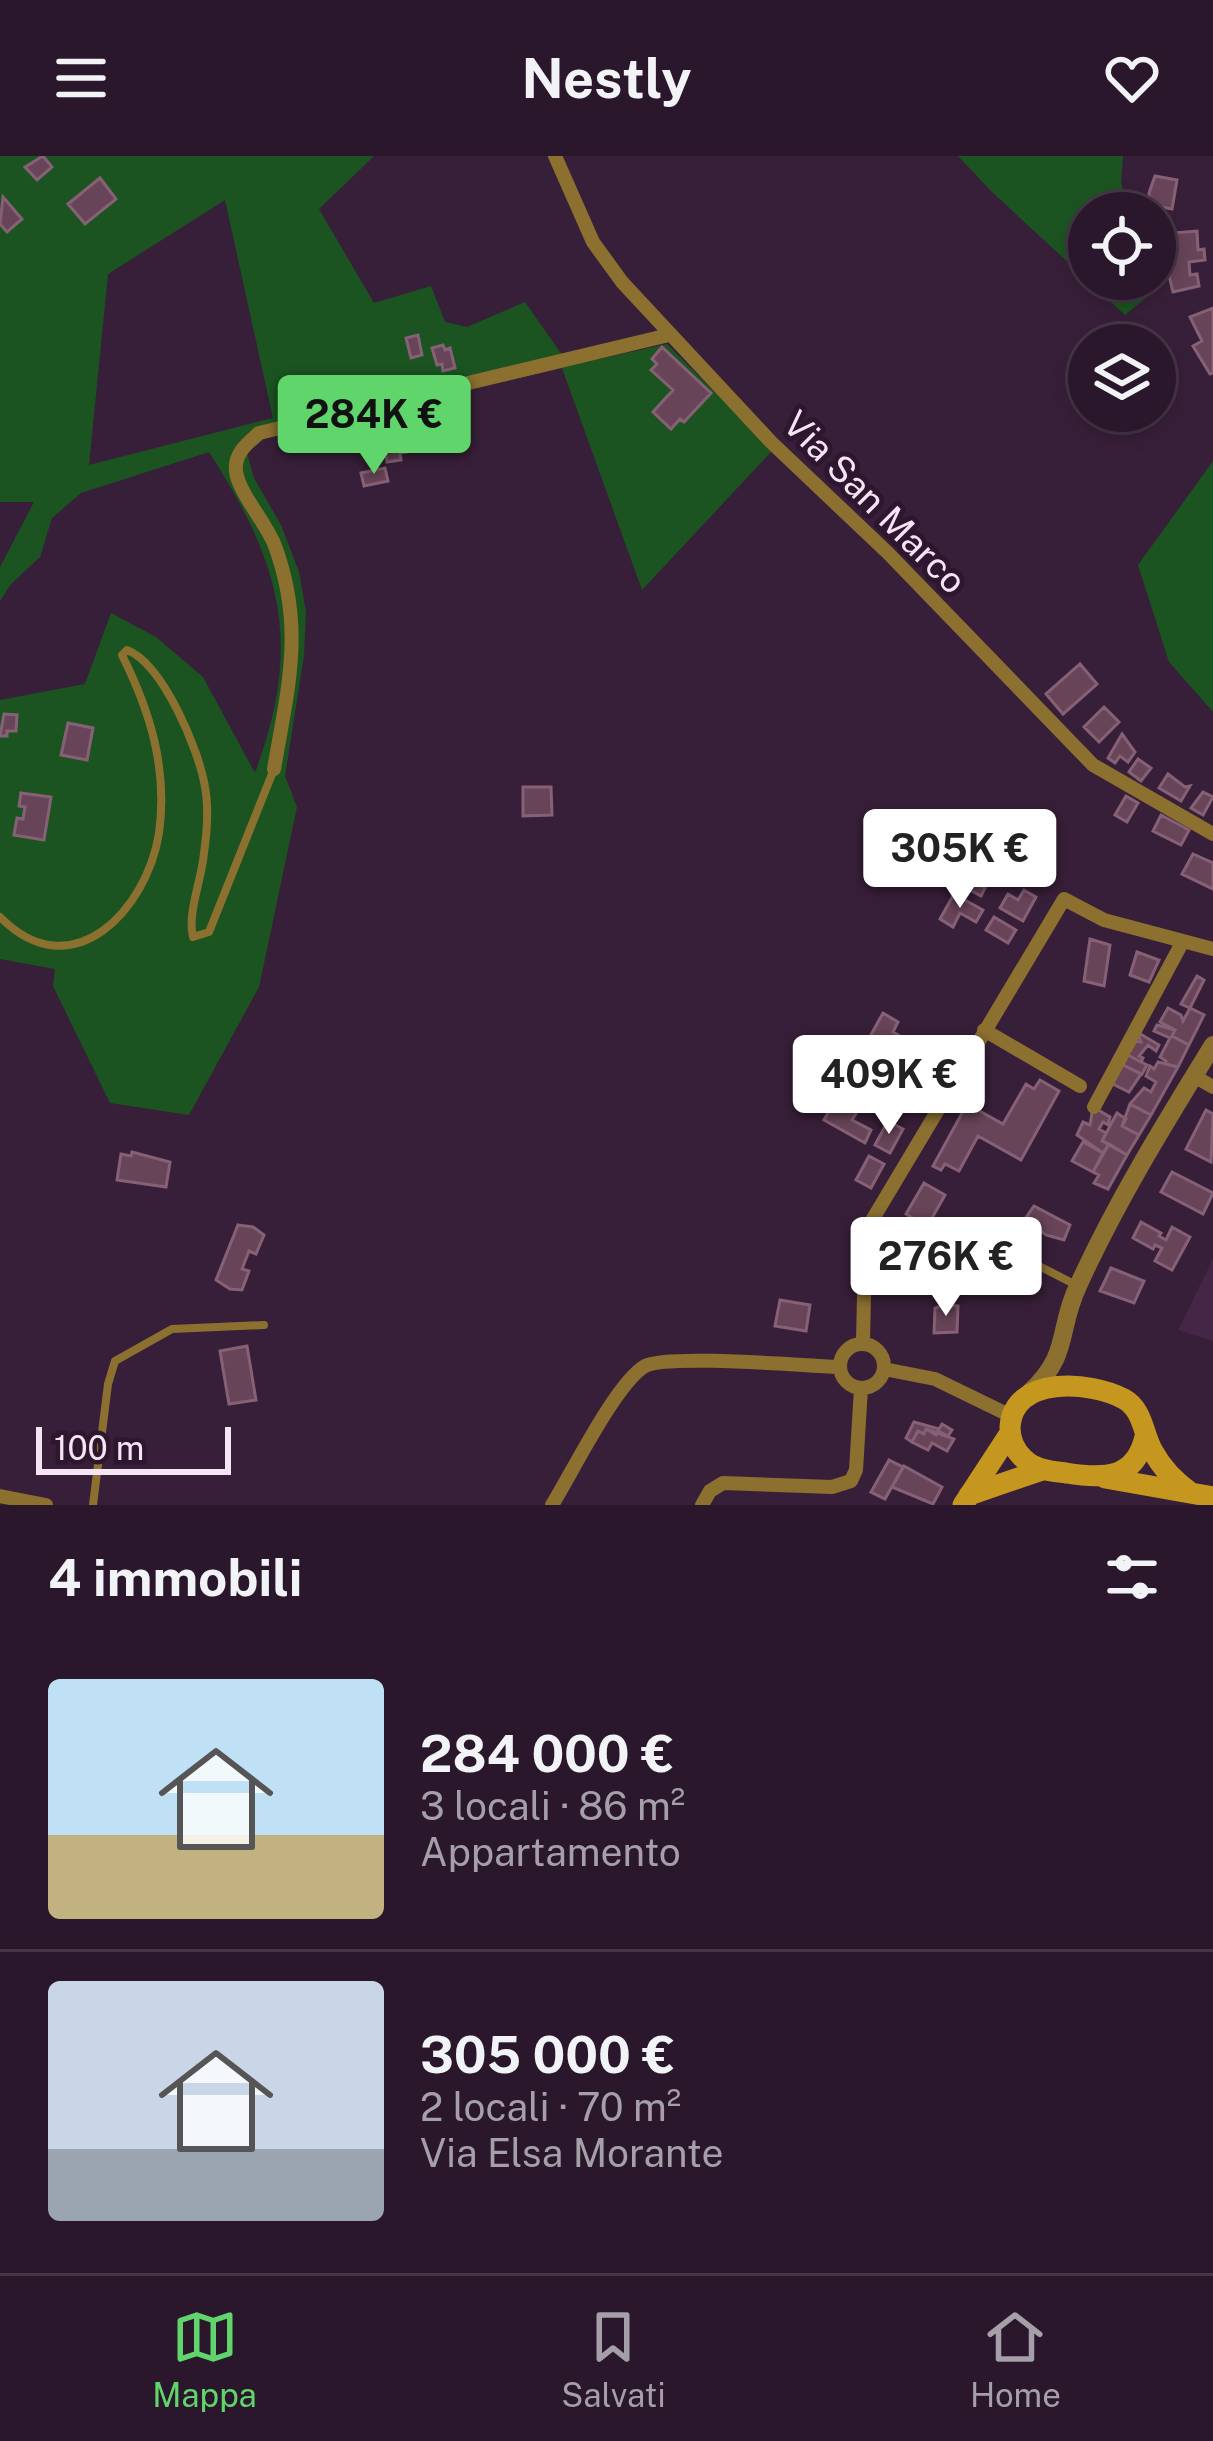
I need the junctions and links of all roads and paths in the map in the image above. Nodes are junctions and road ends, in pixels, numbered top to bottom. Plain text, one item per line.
1 (555, 156) edge
2 (668, 335) junction
3 (274, 769) joint
4 (1213, 834) edge
5 (0, 917) edge
6 (1183, 940) junction
7 (1213, 949) edge
8 (984, 1030) junction
9 (1213, 1045) edge
10 (1194, 1076) junction
11 (1080, 1086) dead end
12 (1213, 1087) edge
13 (1094, 1107) dead end
14 (1004, 1248) dead end
15 (1078, 1286) junction
16 (264, 1324) dead end
17 (863, 1343) junction
18 (1062, 1344) junction
19 (840, 1367) junction
20 (884, 1370) junction
21 (861, 1388) junction
22 (1030, 1392) junction
23 (1097, 1392) junction
24 (1010, 1424) junction
25 (1145, 1437) junction
26 (1042, 1470) junction
27 (1104, 1478) junction
28 (1202, 1495) edge
29 (0, 1496) edge
30 (966, 1500) edge
31 (46, 1505) edge
32 (92, 1505) edge
33 (552, 1505) edge
34 (702, 1505) edge

1 - 2 street, Via San Marco
2 - 3 street
2 - 4 street, Via San Marco
3 - 5 lane
6 - 7 street
6 - 8 street
6 - 13 street
8 - 11 street
8 - 17 street
9 - 10 street
10 - 12 street
10 - 15 street
14 - 15 lane
15 - 18 street
16 - 32 lane
17 - 19 street
17 - 20 street
18 - 22 street
18 - 23 street
19 - 21 street
19 - 33 street
20 - 21 street
20 - 24 street
21 - 34 street
22 - 23 main road
22 - 24 main road
23 - 25 main road
24 - 26 main road
24 - 30 main road
25 - 27 main road
25 - 28 main road
26 - 27 main road
26 - 30 main road
27 - 28 main road
29 - 31 street

